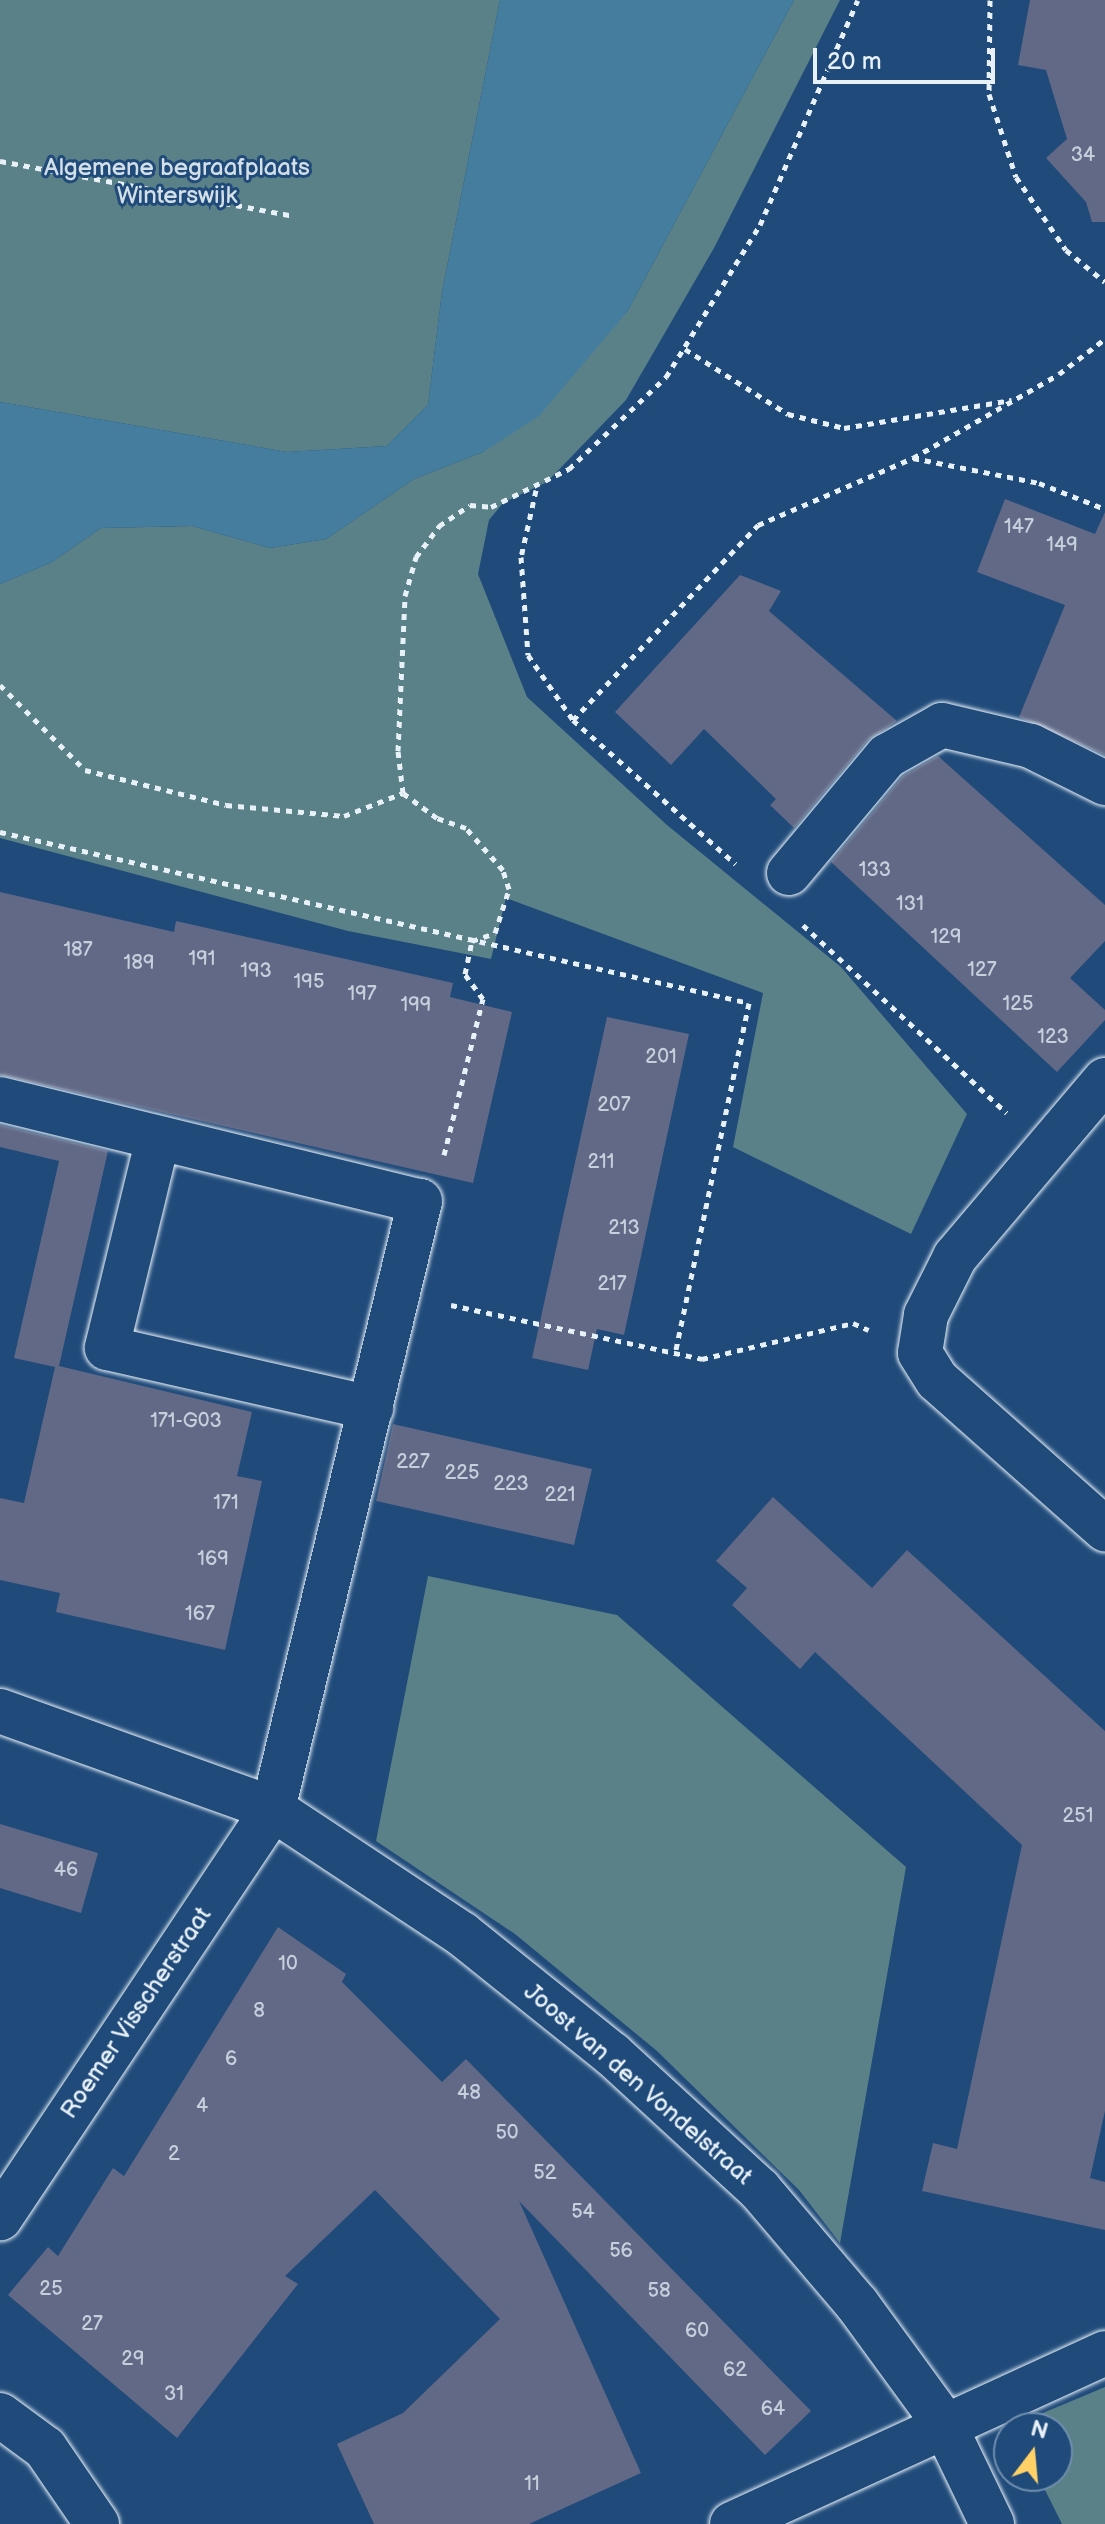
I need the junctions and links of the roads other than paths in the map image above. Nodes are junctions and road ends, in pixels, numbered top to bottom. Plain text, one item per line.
1 (1105, 783) edge
2 (768, 874) road end
3 (1105, 1080) edge
4 (0, 1099) edge
5 (158, 1138) junction
6 (371, 1408) junction
7 (1105, 1529) edge
8 (0, 1711) edge
9 (273, 1809) junction
10 (0, 2218) edge
11 (1105, 2353) edge
12 (0, 2415) edge
13 (943, 2422) junction
14 (97, 2524) edge
15 (732, 2524) edge
16 (992, 2524) edge

1 - 2 street
3 - 7 street
4 - 5 street
5 - 6 street
5 - 6 street
6 - 9 street
8 - 9 street, Joost van den Vondelstraat
9 - 10 street, Roemer Visscherstraat
9 - 13 street, Joost van den Vondelstraat
11 - 13 street
12 - 14 street
13 - 15 street
13 - 16 street, Joost van den Vondelstraat

